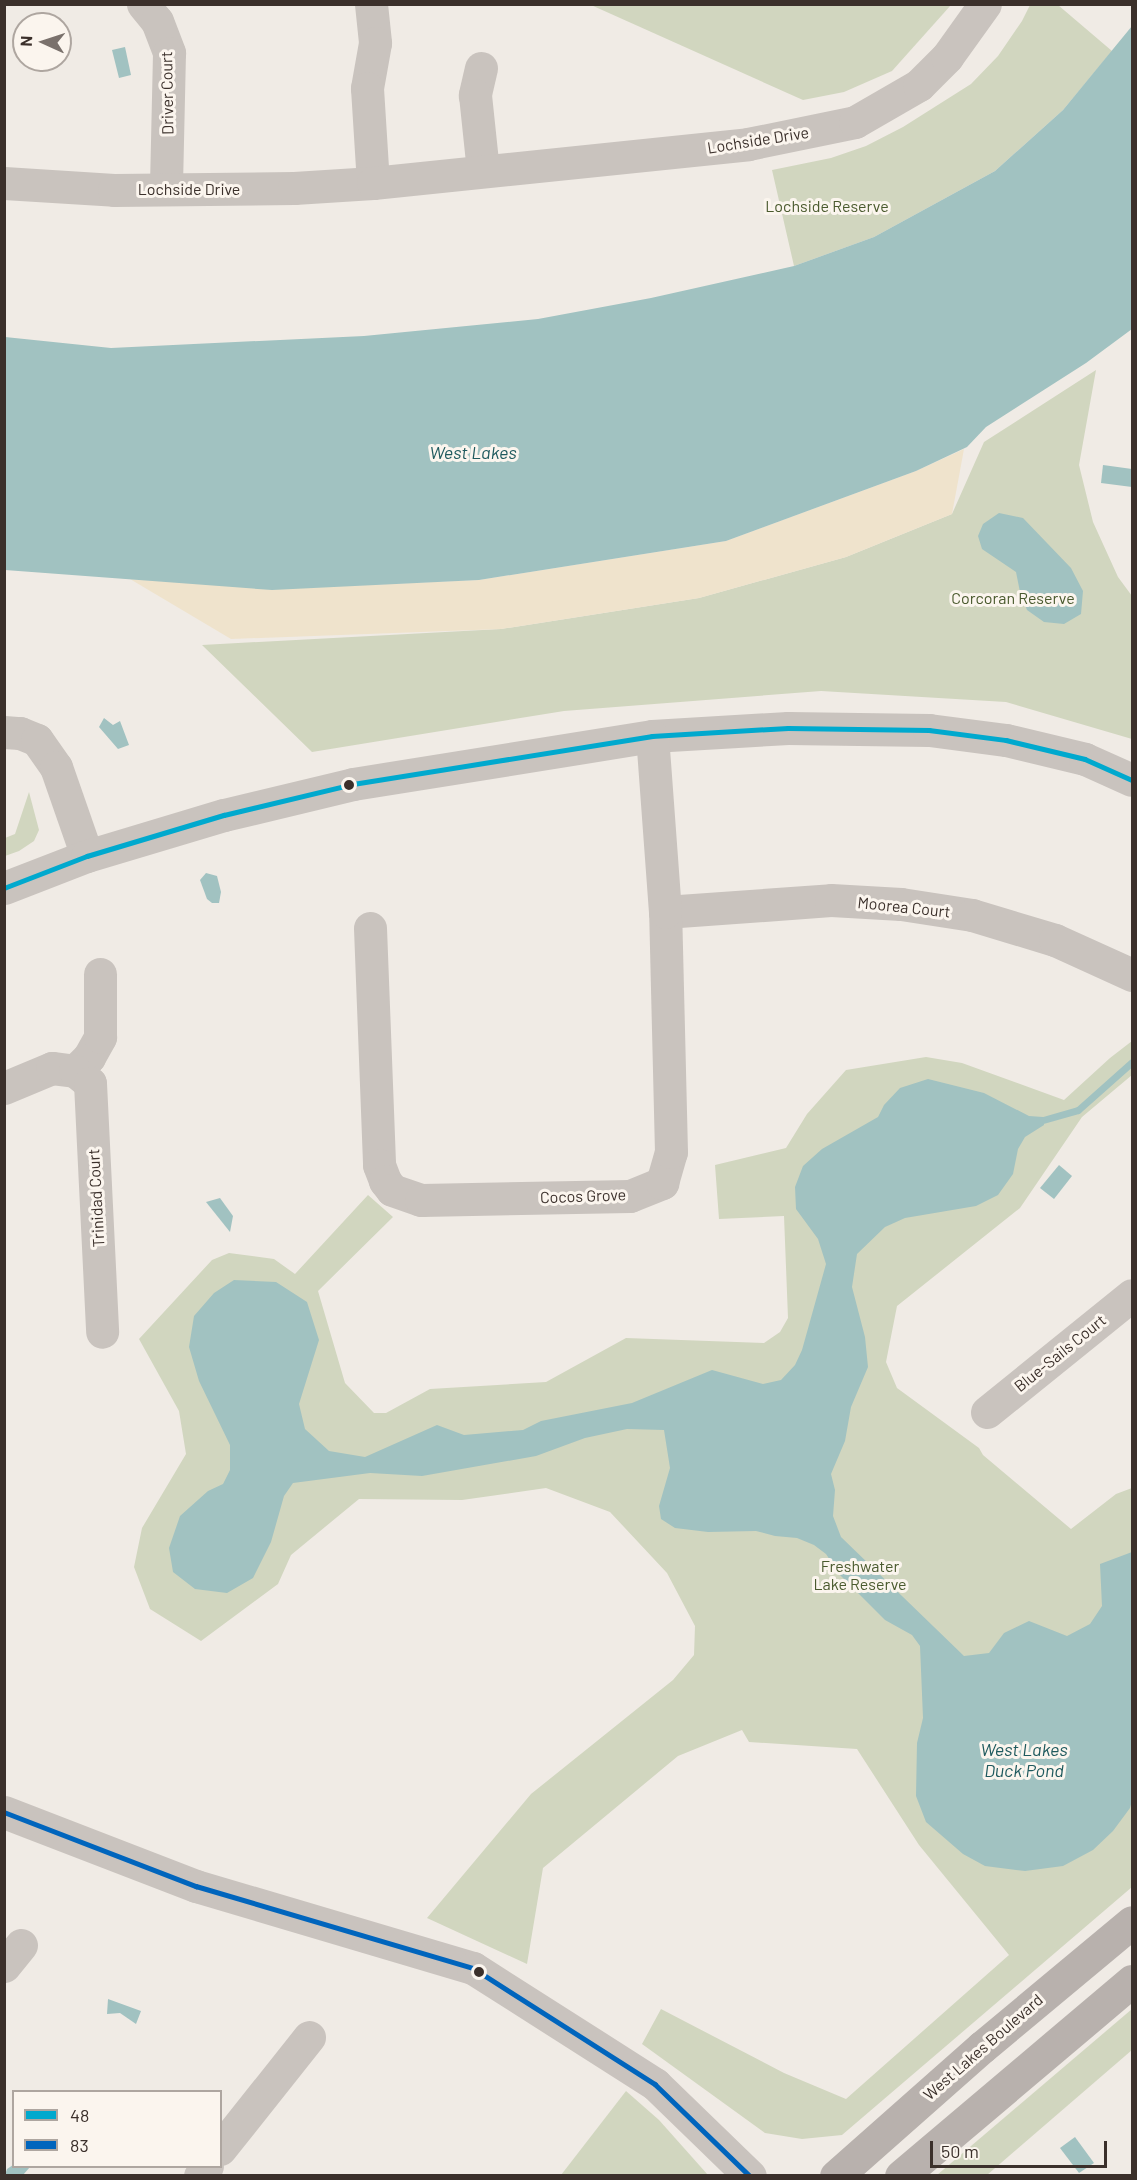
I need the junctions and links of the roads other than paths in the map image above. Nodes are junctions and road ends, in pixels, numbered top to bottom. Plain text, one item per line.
1 (144, 4) edge
2 (372, 4) edge
3 (985, 4) edge
4 (481, 68) dead end
5 (483, 171) junction
6 (4, 183) edge
7 (373, 183) junction
8 (166, 188) junction
9 (4, 732) edge
10 (652, 736) junction
11 (1132, 780) edge
12 (87, 856) junction
13 (4, 888) edge
14 (665, 912) junction
15 (370, 928) dead end
16 (100, 974) dead end
17 (1132, 975) edge
18 (75, 1071) junction
19 (4, 1088) edge
20 (1132, 1295) edge
21 (102, 1332) dead end
22 (987, 1412) dead end
23 (4, 1812) edge
24 (1132, 1922) edge
25 (1132, 1981) edge
26 (309, 2037) dead end
27 (222, 2146) edge
28 (750, 2175) edge
29 (836, 2175) edge
30 (902, 2175) edge

1 - 8 street, Driver Court
2 - 7 street
3 - 5 street, Lochside Drive
4 - 5 street
5 - 7 street, Lochside Drive
6 - 8 street, Lochside Drive
7 - 8 street, Lochside Drive
9 - 12 street
10 - 11 street
10 - 12 street
10 - 14 street, Cocos Grove
12 - 13 street
14 - 15 street, Cocos Grove
14 - 17 street, Moorea Court
16 - 18 street
18 - 19 street
18 - 21 street, Trinidad Court
20 - 22 street, Blue-Sails Court
23 - 28 street
24 - 29 main road, West Lakes Boulevard
25 - 30 main road
26 - 27 street

